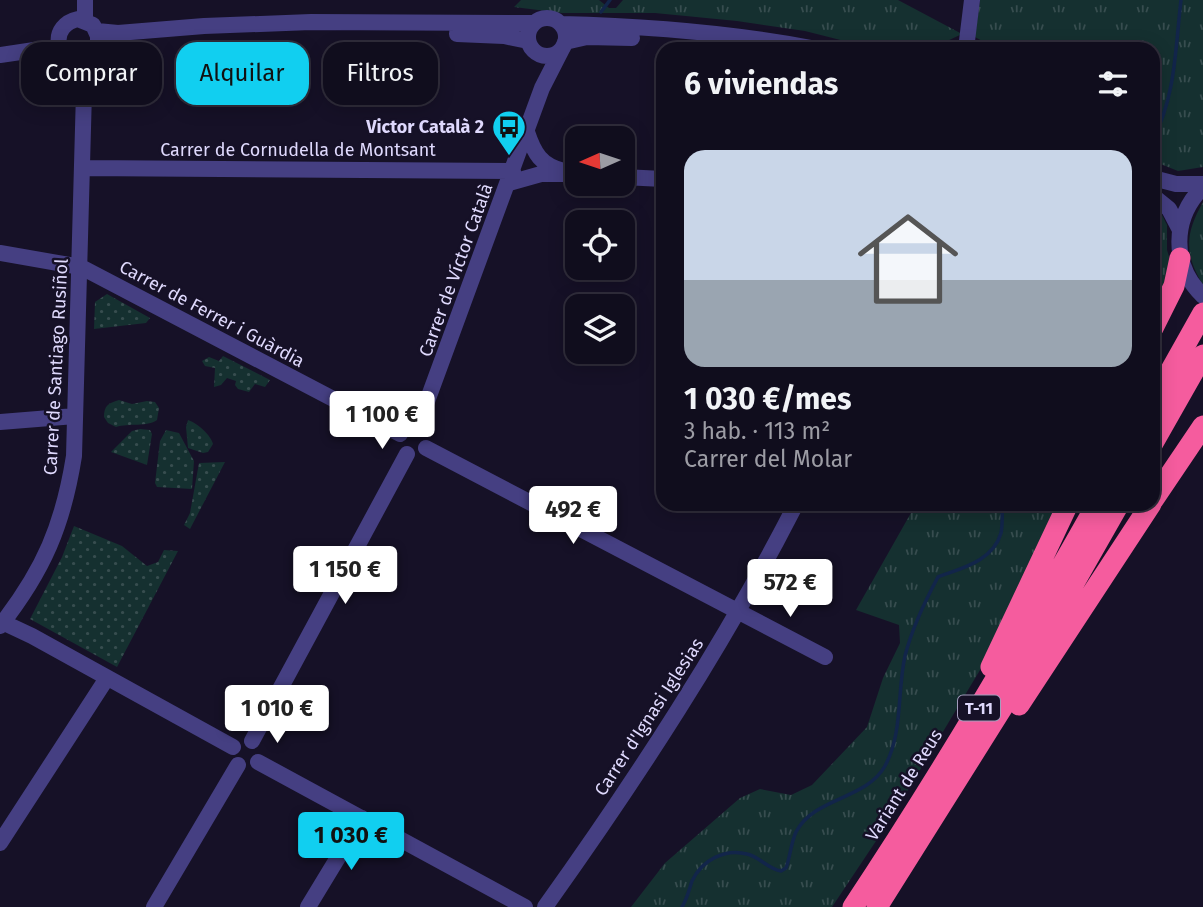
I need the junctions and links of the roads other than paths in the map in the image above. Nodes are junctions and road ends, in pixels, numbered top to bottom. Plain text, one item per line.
1 (85, 0) edge
2 (972, 0) edge
3 (533, 23) junction
4 (561, 24) junction
5 (94, 36) junction
6 (528, 41) junction
7 (59, 42) edge
8 (91, 42) edge
9 (93, 42) edge
10 (693, 42) edge
11 (778, 42) edge
12 (966, 42) edge
13 (564, 43) junction
14 (21, 45) edge
15 (0, 46) edge
16 (21, 52) edge
17 (0, 55) edge
18 (544, 56) junction
19 (542, 88) junction
20 (84, 105) edge
21 (527, 132) junction
22 (83, 169) junction
23 (565, 171) edge
24 (565, 174) edge
25 (511, 177) junction
26 (635, 178) edge
27 (656, 179) edge
28 (1160, 180) edge
29 (1203, 185) edge
30 (1160, 202) edge
31 (1180, 230) junction
32 (0, 253) edge
33 (1180, 258) junction
34 (81, 267) junction
35 (1203, 296) edge
36 (1160, 314) edge
37 (1198, 322) edge
38 (1203, 355) edge
39 (1160, 390) edge
40 (75, 415) junction
41 (0, 422) edge
42 (418, 426) junction
43 (1203, 426) edge
44 (1160, 431) edge
45 (400, 433) junction
46 (426, 448) junction
47 (407, 454) junction
48 (1160, 490) edge
49 (792, 511) edge
50 (1065, 511) edge
51 (1093, 511) edge
52 (1115, 511) edge
53 (1146, 511) edge
54 (738, 612) junction
55 (1, 623) edge
56 (825, 657) dead end
57 (107, 678) junction
58 (252, 741) junction
59 (233, 747) junction
60 (258, 762) junction
61 (238, 765) junction
62 (362, 818) junction
63 (897, 840) junction
64 (0, 844) edge
65 (897, 878) junction
66 (154, 907) edge
67 (308, 907) edge
68 (524, 907) edge
69 (545, 907) edge
70 (853, 907) edge
71 (877, 907) edge

1 - 5 street, Carrer de Santiago Rusiñol
2 - 12 street
3 - 4 street
3 - 5 street
3 - 6 street
4 - 11 street
4 - 13 street
5 - 6 street
5 - 7 street
5 - 8 street
5 - 9 street, Carrer de Santiago Rusiñol
6 - 18 street
10 - 13 street
13 - 18 street
13 - 19 street, Carrer de Víctor Català
14 - 15 street
16 - 17 street
18 - 19 street, Carrer de Víctor Català
19 - 21 street, Carrer de Víctor Català
20 - 22 street, Carrer de Santiago Rusiñol
21 - 23 street, Carrer de Cornudella de Montsant
21 - 25 street, Carrer de Víctor Català
22 - 25 street, Carrer de Cornudella de Montsant
22 - 34 street, Carrer de Santiago Rusiñol
24 - 25 street, Carrer de Cornudella de Montsant
25 - 42 street, Carrer de Víctor Català
26 - 27 street
28 - 29 street
29 - 31 street
30 - 31 street
31 - 33 street
32 - 34 street, Carrer de Ferrer i Guàrdia
33 - 35 street
33 - 36 highway
34 - 40 street, Carrer de Santiago Rusiñol
34 - 45 street, Carrer de Ferrer i Guàrdia
37 - 39 highway
38 - 44 highway
40 - 41 street
40 - 55 street, Carrer de Santiago Rusiñol
42 - 45 street
42 - 46 street
43 - 48 highway
45 - 47 street
46 - 47 street
46 - 54 street
47 - 58 street
49 - 54 street, Carrer d'Ignasi Iglesias
50 - 63 highway
51 - 63 highway, Variant de Reus / T-11
52 - 65 highway, T-11
53 - 65 highway
54 - 56 street
54 - 69 street, Carrer d'Ignasi Iglesias
55 - 57 street
57 - 59 street
57 - 64 street
58 - 59 street
58 - 60 street
59 - 61 street
60 - 61 street
60 - 62 street
61 - 66 street
62 - 67 street
62 - 68 street
63 - 70 highway, Variant de Reus / T-11
65 - 71 highway, T-11

